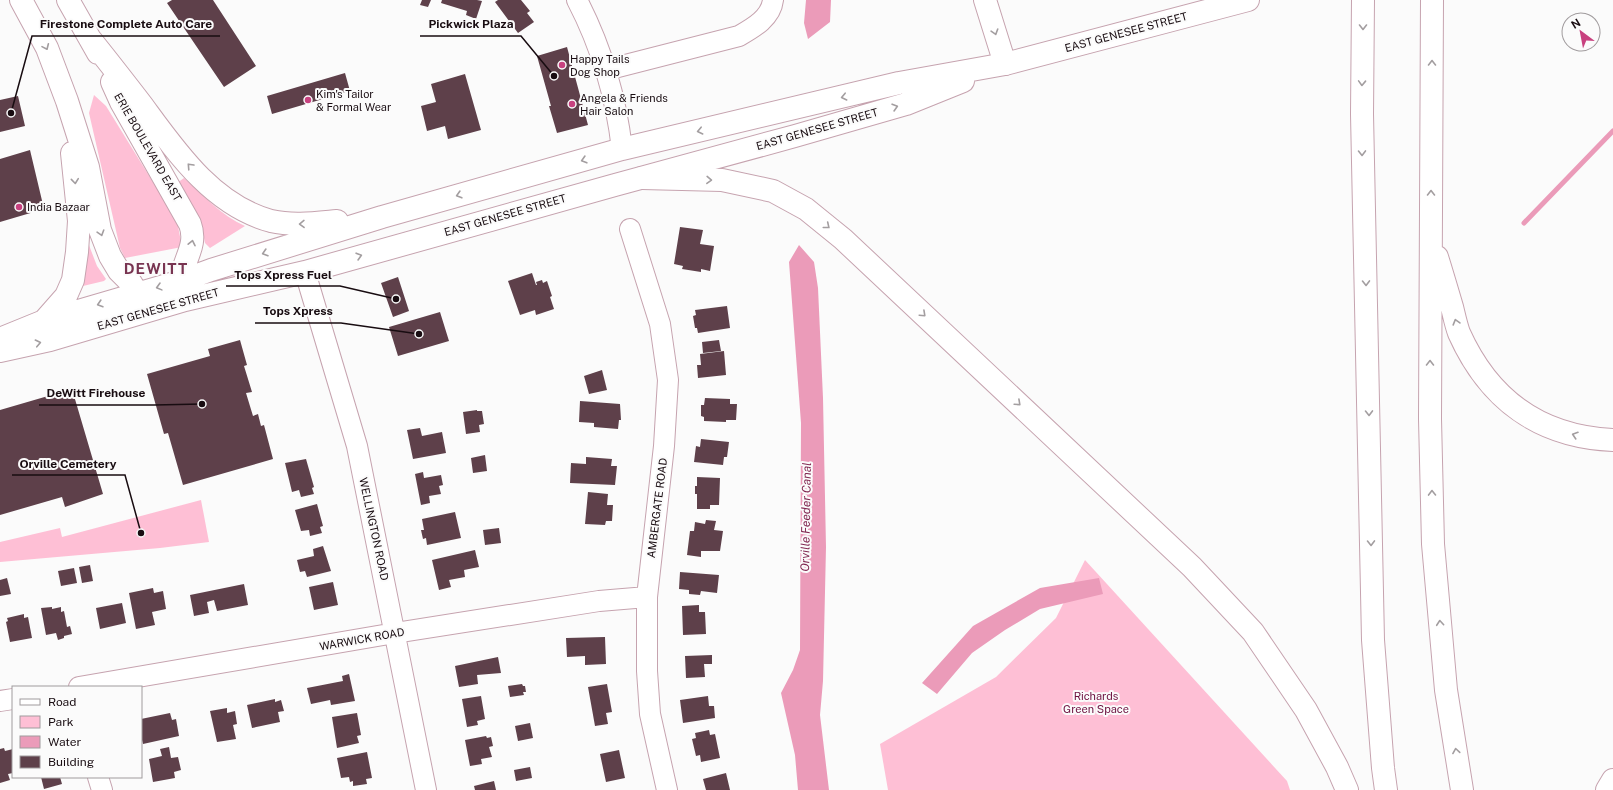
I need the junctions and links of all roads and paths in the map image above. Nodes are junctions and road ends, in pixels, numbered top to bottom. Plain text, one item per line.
1 (21, 0) edge
2 (68, 0) edge
3 (577, 0) edge
4 (773, 0) edge
5 (985, 0) edge
6 (1248, 0) edge
7 (1364, 0) edge
8 (1432, 0) edge
9 (91, 40) junction
10 (1005, 64) junction
11 (606, 70) junction
12 (67, 100) junction
13 (622, 149) junction
14 (642, 178) junction
15 (615, 185) junction
16 (382, 217) junction
17 (630, 229) dead end
18 (1430, 232) junction
19 (305, 272) junction
20 (183, 290) junction
21 (140, 303) junction
22 (44, 321) junction
23 (0, 339) edge
24 (0, 351) edge
25 (1613, 440) edge
26 (647, 597) junction
27 (395, 633) junction
28 (86, 686) edge
29 (12, 699) edge
30 (0, 701) edge
31 (98, 778) edge
32 (1613, 780) edge
33 (102, 790) edge
34 (426, 790) edge
35 (667, 790) edge
36 (1347, 790) edge
37 (1386, 790) edge
38 (1462, 790) edge
39 (1607, 790) edge

1 -> 12 main road
2 - 9 main road, ERIE BOULEVARD EAST
3 - 11 street
4 - 11 street
5 -> 10 main road
6 - 10 main road, EAST GENESEE STREET
7 -> 37 main road
18 -> 8 main road
16 -> 9 main road
20 -> 9 main road, ERIE BOULEVARD EAST
10 -> 13 main road, EAST GENESEE STREET
14 -> 10 main road, EAST GENESEE STREET
11 - 13 street
12 -> 21 main road
12 -> 22 main road
13 - 15 main road
13 -> 16 main road, EAST GENESEE STREET
14 - 15 main road, EAST GENESEE STREET
14 -> 36 main road
19 -> 15 main road, EAST GENESEE STREET
16 -> 20 main road, EAST GENESEE STREET
17 - 26 street, AMBERGATE ROAD
25 -> 18 main road
38 -> 18 main road
19 - 20 main road, EAST GENESEE STREET
19 - 27 street, WELLINGTON ROAD
20 - 21 main road, EAST GENESEE STREET
21 -> 22 main road, EAST GENESEE STREET
24 -> 21 main road, EAST GENESEE STREET
22 - 23 main road, EAST GENESEE STREET
26 - 27 street, WARWICK ROAD
26 - 35 street, AMBERGATE ROAD
27 - 28 street, WARWICK ROAD
27 - 34 street, WELLINGTON ROAD
29 - 30 street
31 - 33 street
32 - 39 main road

